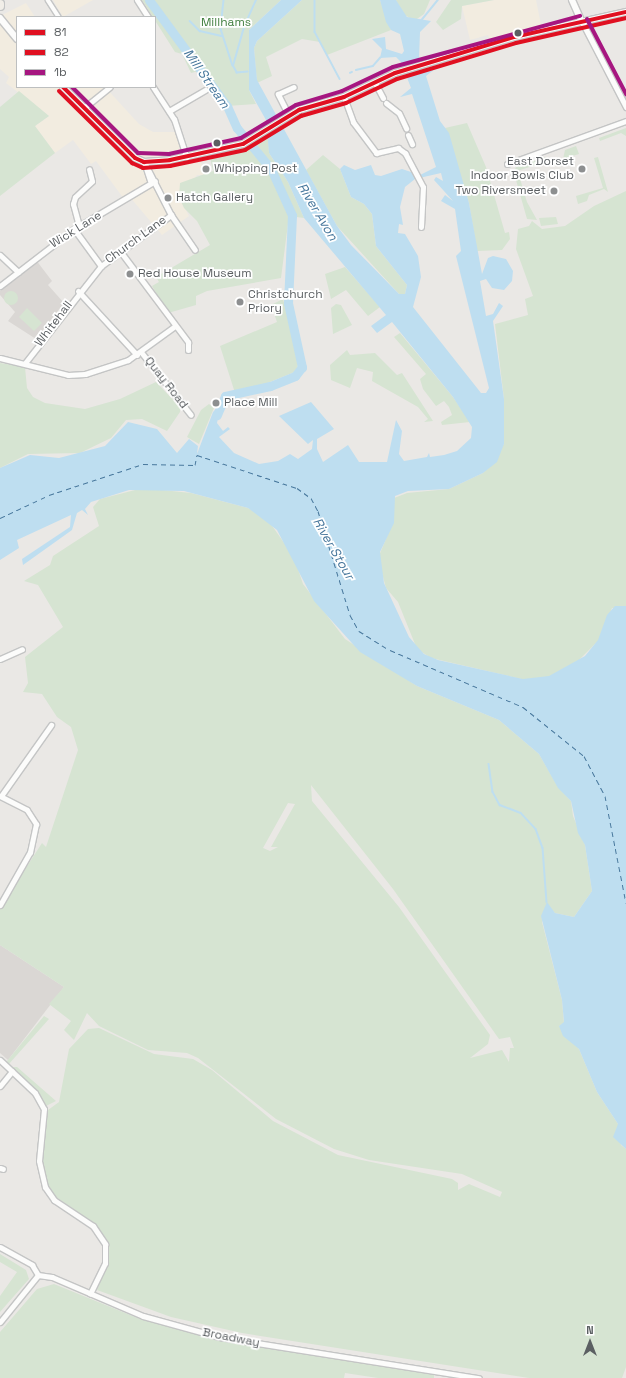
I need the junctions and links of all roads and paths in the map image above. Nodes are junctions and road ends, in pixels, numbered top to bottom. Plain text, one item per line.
1 (48, 0) edge
2 (137, 0) edge
3 (572, 0) edge
4 (626, 12) edge
5 (58, 16) edge
6 (147, 16) edge
7 (0, 18) edge
8 (582, 22) junction
9 (16, 38) edge
10 (375, 83) junction
11 (294, 87) dead end
12 (64, 88) edge
13 (109, 88) edge
14 (155, 88) edge
15 (205, 90) dead end
16 (344, 98) junction
17 (383, 98) dead end
18 (386, 104) dead end
19 (84, 107) junction
20 (626, 107) edge
21 (169, 112) junction
22 (287, 112) junction
23 (163, 113) dead end
24 (626, 121) edge
25 (406, 128) dead end
26 (408, 135) dead end
27 (412, 144) dead end
28 (186, 157) junction
29 (144, 162) junction
30 (507, 164) dead end
31 (89, 169) dead end
32 (153, 181) junction
33 (171, 215) junction
34 (421, 227) dead end
35 (76, 228) junction
36 (195, 250) dead end
37 (120, 251) junction
38 (0, 255) edge
39 (102, 266) junction
40 (18, 272) junction
41 (0, 286) edge
42 (78, 291) junction
43 (175, 326) junction
44 (188, 350) dead end
45 (139, 353) junction
46 (0, 358) edge
47 (25, 363) junction
48 (190, 415) dead end
49 (22, 649) dead end
50 (0, 659) edge
51 (51, 725) dead end
52 (0, 796) edge
53 (0, 905) edge
54 (0, 1060) edge
55 (12, 1071) junction
56 (0, 1086) edge
57 (0, 1247) edge
58 (38, 1275) junction
59 (90, 1294) junction
60 (0, 1322) edge
61 (479, 1378) edge

1 - 5 street
2 - 6 street
3 - 8 street
4 - 8 street
7 - 9 street
8 - 10 street
8 - 20 street
10 - 16 street
10 - 17 street
11 - 22 street
12 - 19 street
13 - 19 street
14 - 21 street
15 - 21 street
16 - 22 street
16 - 34 street
18 - 25 street
19 - 29 street
21 - 23 street
21 - 28 street
22 - 28 street
24 - 30 street
26 - 27 street
28 - 29 street
29 - 32 street
31 - 35 street
32 - 33 street
32 - 35 street, Wick Lane
33 - 36 street
33 - 37 street, Church Lane
35 - 39 street
35 - 40 street, Wick Lane
37 - 39 street, Church Lane
37 - 43 street
38 - 40 street
39 - 42 street, Whitehall
40 - 41 street, Wick Lane
42 - 45 street
42 - 47 street, Whitehall
43 - 44 street
43 - 45 street, Quay Road
45 - 47 street
45 - 48 street, Quay Road
46 - 47 street
49 - 50 street
51 - 52 street
52 - 53 street
54 - 55 street
55 - 56 street
55 - 59 street
57 - 58 street, Broadway
58 - 59 street, Broadway
58 - 60 street
59 - 61 street, Broadway

